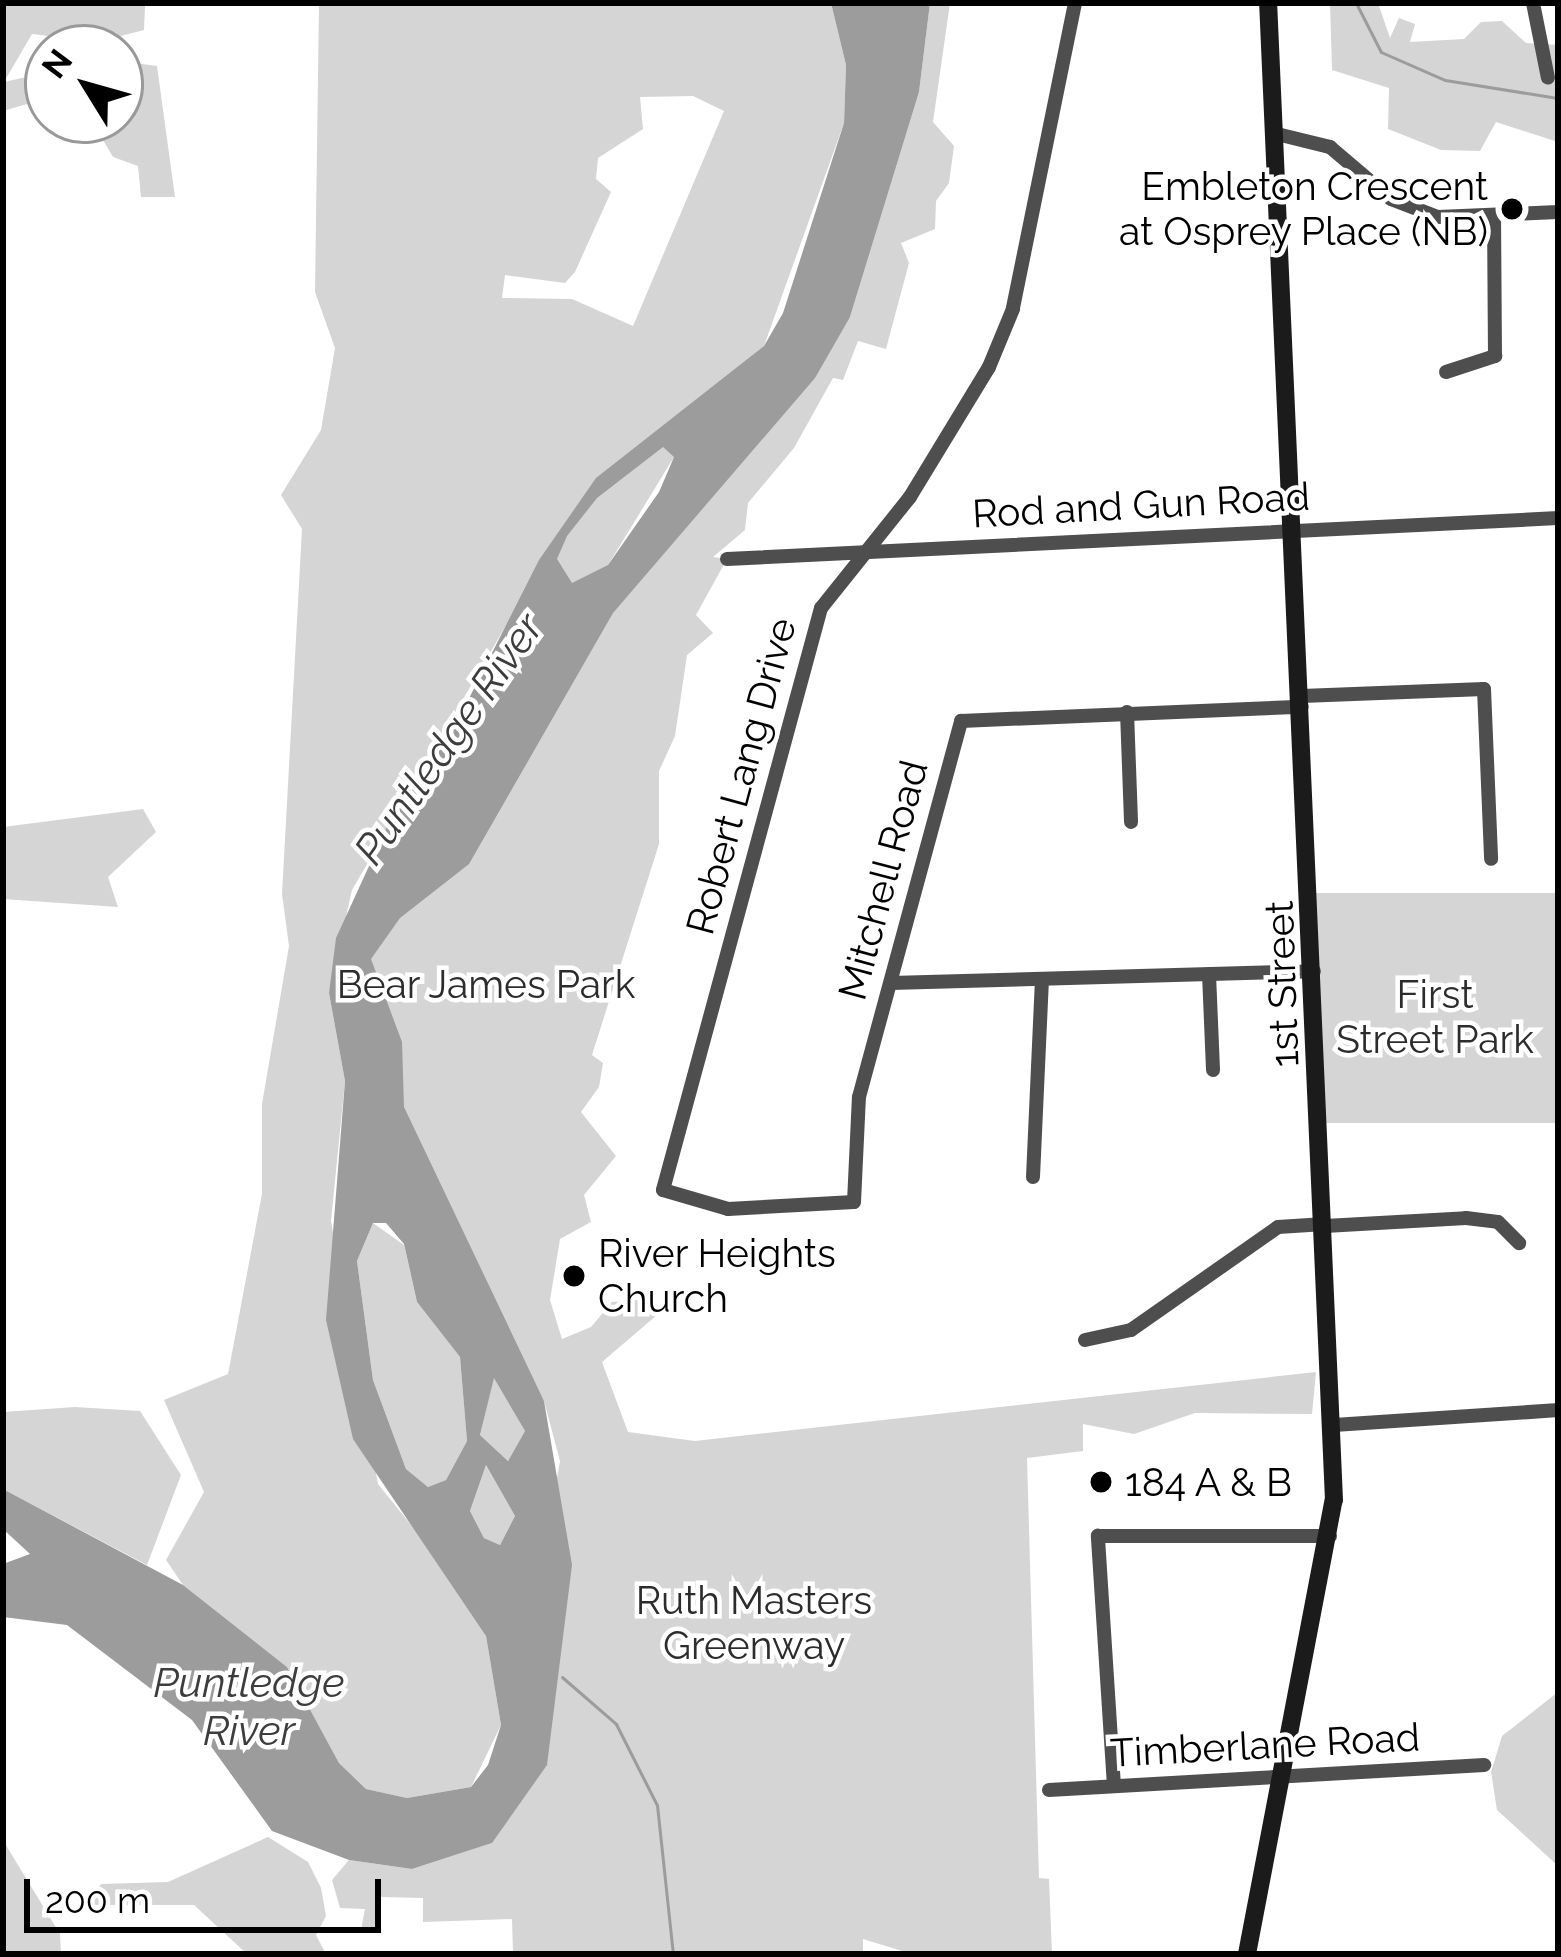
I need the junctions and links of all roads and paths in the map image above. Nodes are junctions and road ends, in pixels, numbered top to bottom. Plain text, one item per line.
1 (1076, 3) edge
2 (1268, 3) edge
3 (1533, 3) edge
4 (1548, 78) dead end
5 (1277, 134) junction
6 (1558, 212) edge
7 (1494, 215) junction
8 (1446, 372) dead end
9 (1558, 518) edge
10 (1294, 531) junction
11 (868, 552) junction
12 (727, 559) dead end
13 (1302, 701) junction
14 (1126, 712) junction
15 (1131, 822) dead end
16 (1491, 859) dead end
17 (1314, 970) junction
18 (1209, 974) junction
19 (1042, 982) junction
20 (891, 983) junction
21 (1213, 1070) dead end
22 (1033, 1177) dead end
23 (663, 1190) joint
24 (1325, 1225) junction
25 (1519, 1243) dead end
26 (1085, 1340) dead end
27 (1558, 1410) edge
28 (1334, 1425) junction
29 (1330, 1536) junction
30 (1484, 1766) dead end
31 (1283, 1779) junction
32 (1114, 1786) junction
33 (1049, 1790) dead end
34 (1247, 1954) edge

1 - 11 street, Robert Lang Drive
2 - 5 street, 1st Street
3 - 4 street
5 - 7 street
5 - 10 street, 1st Street
6 - 7 street
7 - 8 street
9 - 10 street, Rod and Gun Road
10 - 11 street, Rod and Gun Road
10 - 13 street, 1st Street
11 - 12 street, Rod and Gun Road
11 - 23 street, Robert Lang Drive
13 - 14 street, Mitchell Road
13 - 16 street, Mitchell Road
13 - 17 street, 1st Street
14 - 15 street
14 - 20 street, Mitchell Road
17 - 18 street
17 - 24 street, 1st Street
18 - 19 street
18 - 21 street
19 - 20 street
19 - 22 street
20 - 23 street, Mitchell Road
24 - 25 street
24 - 26 street
24 - 28 street, 1st Street
27 - 28 street
28 - 29 street, 1st Street
29 - 31 street, 1st Street
29 - 32 street
30 - 31 street, Timberlane Road
31 - 32 street, Timberlane Road
31 - 34 street, 1st Street
32 - 33 street, Timberlane Road

